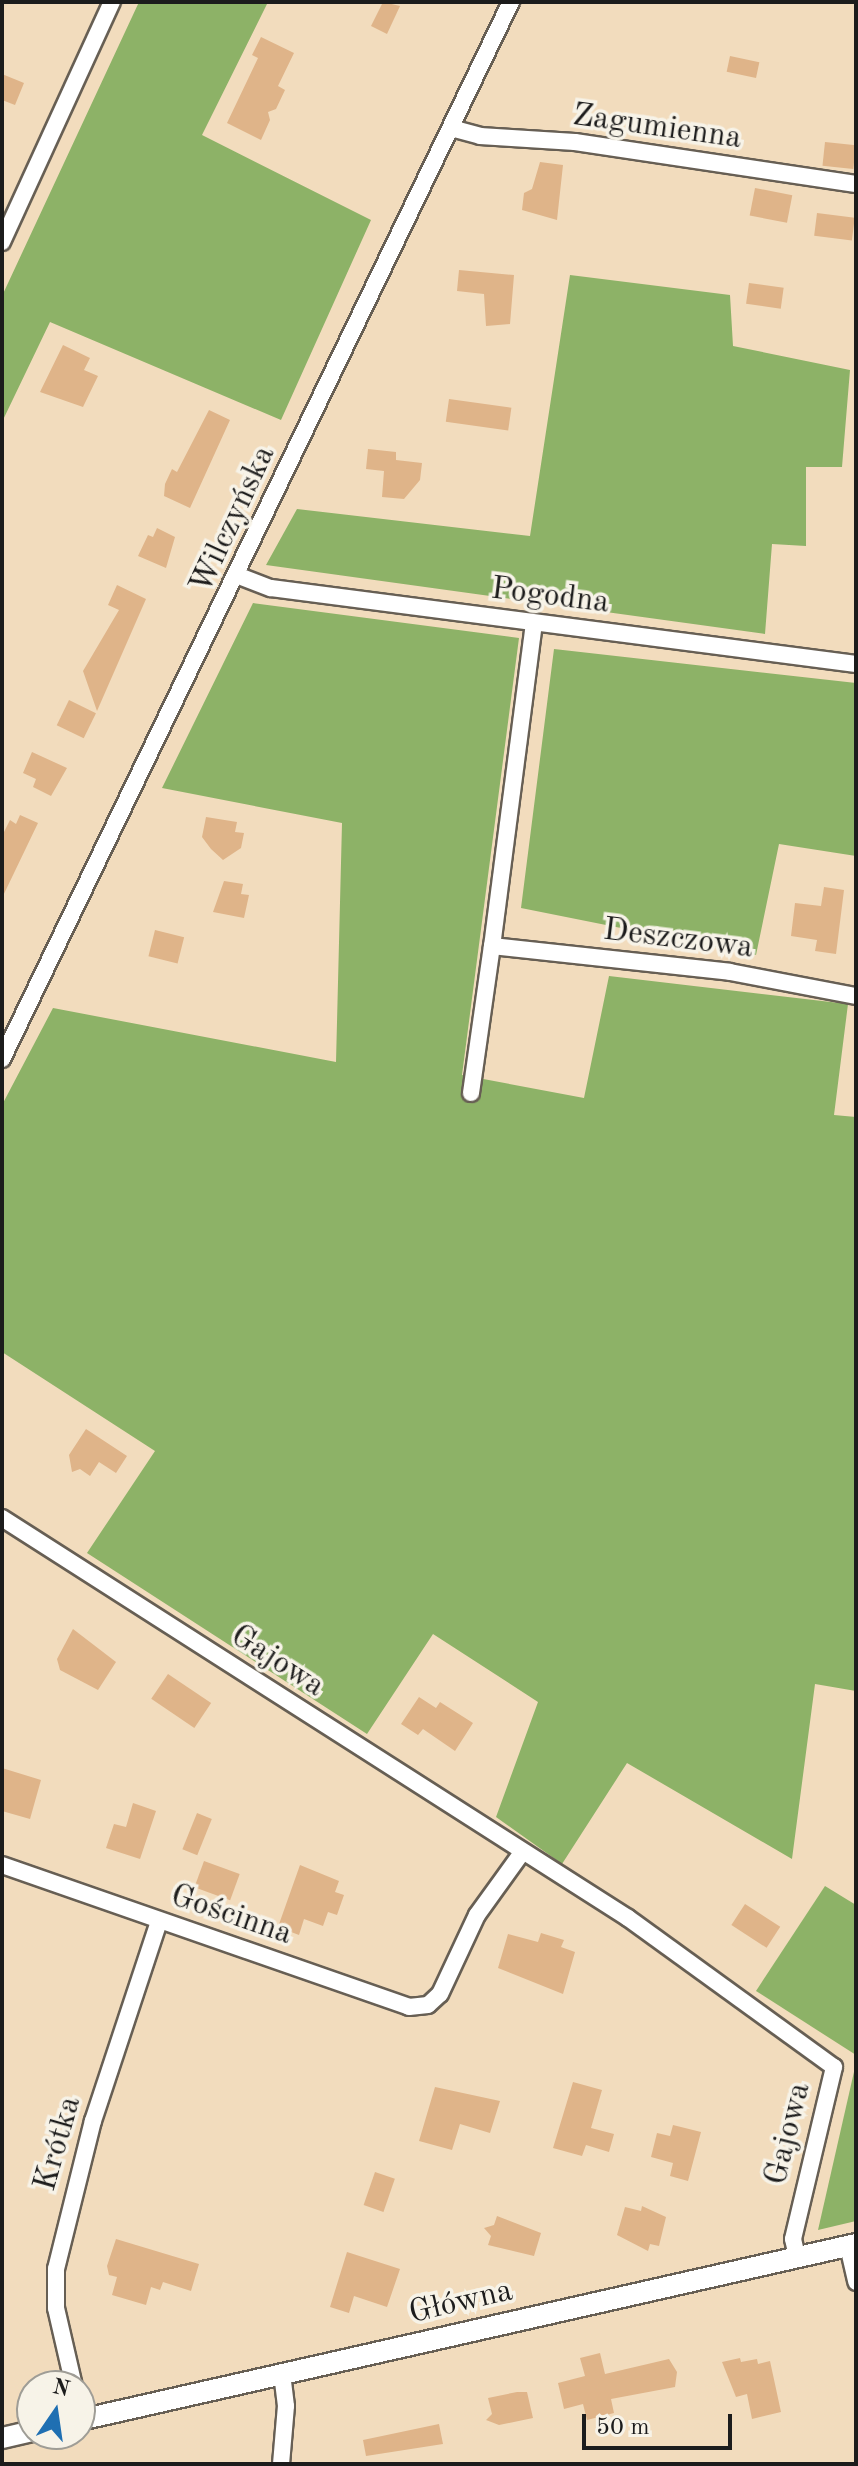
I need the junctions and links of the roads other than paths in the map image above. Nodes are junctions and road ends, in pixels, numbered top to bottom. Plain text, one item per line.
1 (112, 2) edge
2 (511, 2) edge
3 (451, 128) junction
4 (856, 184) edge
5 (2, 242) edge
6 (239, 576) junction
7 (534, 623) junction
8 (856, 664) edge
9 (492, 946) junction
10 (856, 996) edge
11 (2, 1059) edge
12 (471, 1093) dead end
13 (2, 1518) edge
14 (521, 1854) junction
15 (2, 1865) edge
16 (159, 1922) junction
17 (852, 2245) edge
18 (797, 2257) junction
19 (856, 2282) edge
20 (70, 2370) edge
21 (282, 2374) junction
22 (96, 2414) edge
23 (281, 2464) edge

1 - 5 street
2 - 3 street, Wilczyńska
3 - 4 street, Zagumienna
3 - 6 street, Wilczyńska
6 - 7 street, Pogodna
6 - 11 street, Wilczyńska
7 - 8 street, Pogodna
7 - 9 street
9 - 10 street, Deszczowa
9 - 12 street
13 - 14 street, Gajowa
14 - 16 street, Gościnna
14 - 18 street, Gajowa
15 - 16 street, Gościnna
16 - 20 street, Krótka
17 - 18 street, Główna
17 - 19 street
18 - 21 street, Główna
21 - 22 street, Główna
21 - 23 street

